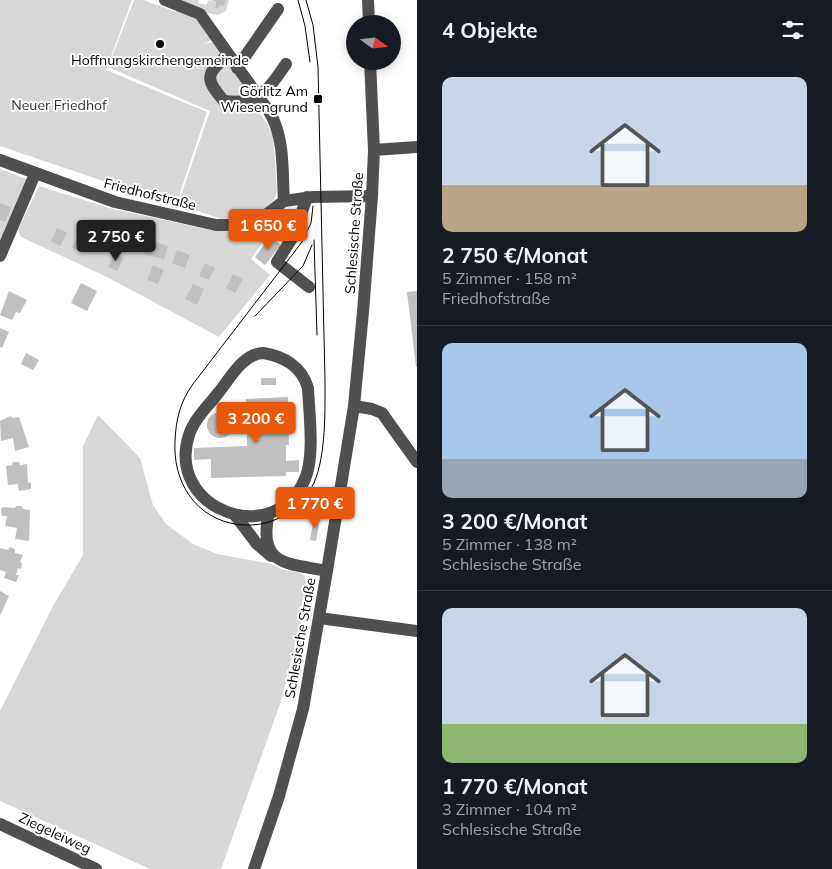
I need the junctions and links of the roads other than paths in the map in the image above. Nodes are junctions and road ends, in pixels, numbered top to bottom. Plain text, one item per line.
1 (165, 0) edge
2 (368, 0) edge
3 (278, 9) dead end
4 (369, 15) edge
5 (228, 55) junction
6 (286, 64) dead end
7 (237, 68) junction
8 (370, 70) edge
9 (258, 98) junction
10 (417, 147) edge
11 (374, 150) junction
12 (0, 160) edge
13 (35, 174) junction
14 (372, 196) junction
15 (307, 197) junction
16 (284, 201) junction
17 (0, 256) edge
18 (309, 287) dead end
19 (354, 406) junction
20 (417, 462) edge
21 (269, 513) junction
22 (235, 515) junction
23 (278, 560) junction
24 (327, 571) junction
25 (319, 618) junction
26 (417, 631) edge
27 (0, 824) edge
28 (96, 869) edge
29 (254, 869) edge

1 - 5 street
2 - 4 street
3 - 7 street
5 - 7 street
5 - 9 street
6 - 9 street
7 - 9 street
8 - 11 street, Schlesische Straße
9 - 16 street
10 - 11 street
11 - 14 street, Schlesische Straße
12 - 13 street, Friedhofstraße
13 - 16 street, Friedhofstraße
13 - 17 street
14 - 15 street, Friedhofstraße
14 - 19 street, Schlesische Straße
15 - 16 street, Friedhofstraße
15 - 18 street
19 - 20 street
19 - 24 street, Schlesische Straße
21 - 22 street
21 - 22 street
21 - 23 street
22 - 23 street
23 - 24 street
24 - 25 street, Schlesische Straße
25 - 26 street
25 - 29 street, Schlesische Straße
27 - 28 street, Ziegeleiweg

